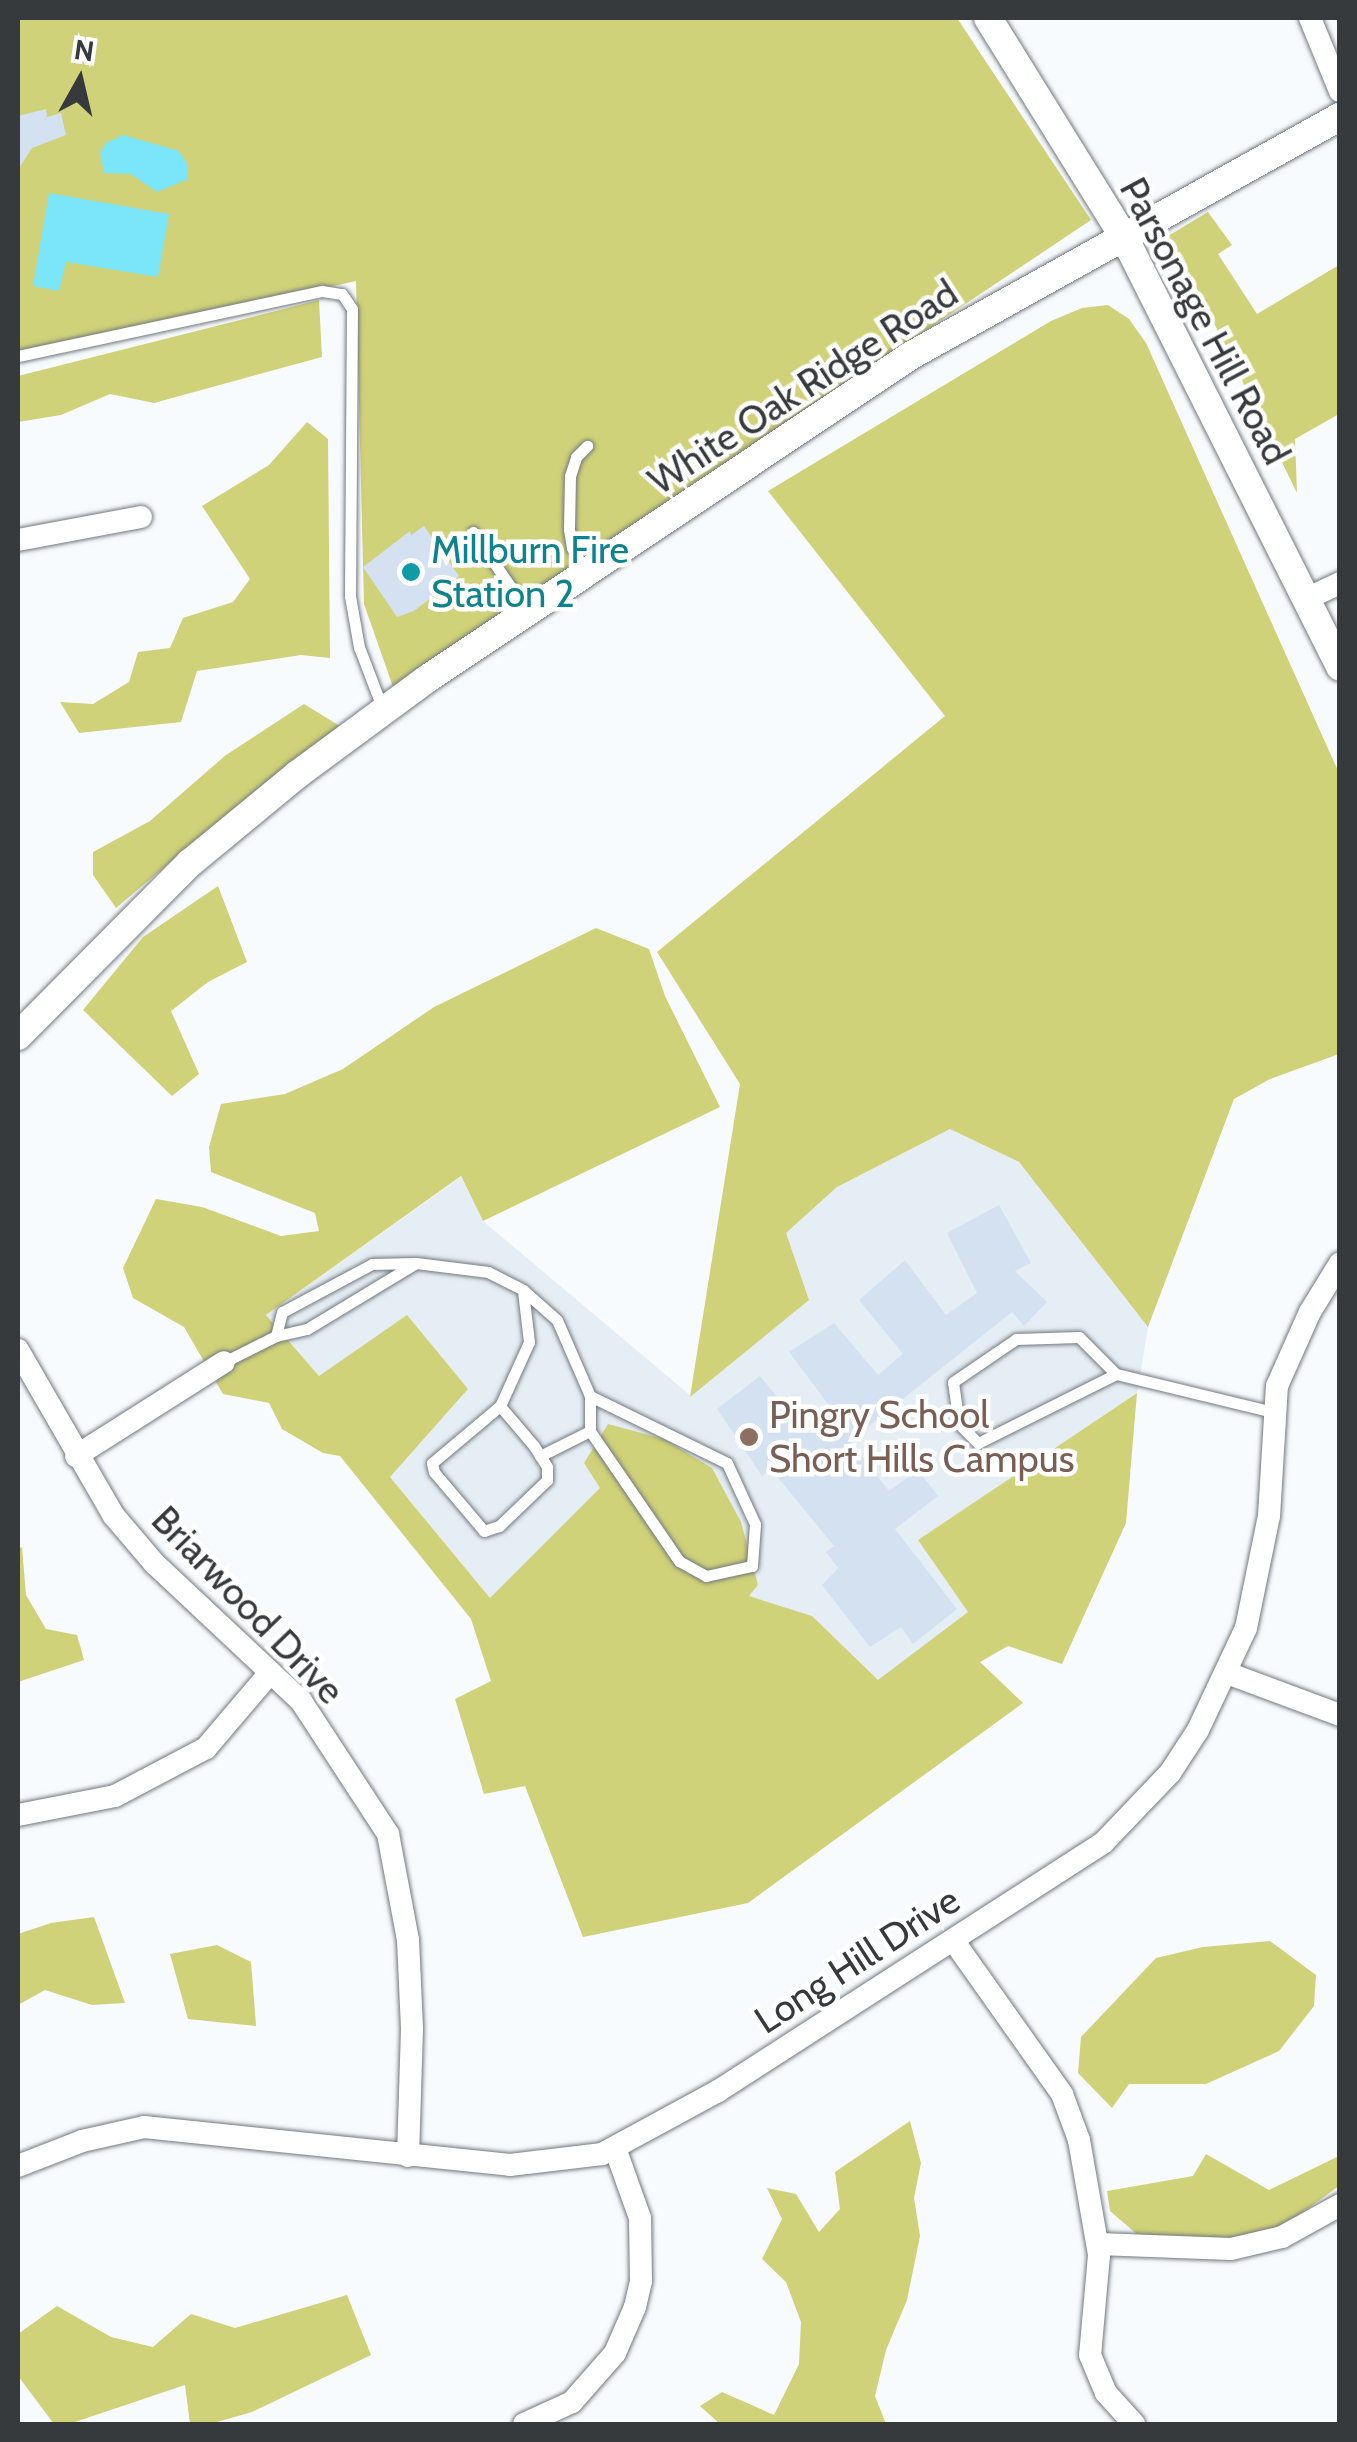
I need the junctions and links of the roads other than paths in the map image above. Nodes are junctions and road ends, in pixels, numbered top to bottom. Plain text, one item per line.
1 (988, 18) edge
2 (1310, 18) edge
3 (1340, 91) edge
4 (1340, 118) edge
5 (1124, 238) junction
6 (18, 356) edge
7 (587, 446) dead end
8 (141, 517) dead end
9 (473, 532) dead end
10 (18, 540) edge
11 (586, 573) junction
12 (1340, 582) edge
13 (1306, 599) junction
14 (527, 612) junction
15 (1340, 667) edge
16 (384, 711) junction
17 (18, 1036) edge
18 (416, 1263) junction
19 (1340, 1263) edge
20 (523, 1290) junction
21 (276, 1336) junction
22 (18, 1350) edge
23 (224, 1362) joint
24 (1116, 1374) junction
25 (590, 1396) junction
26 (500, 1406) junction
27 (1274, 1412) junction
28 (590, 1431) junction
29 (76, 1456) junction
30 (540, 1456) junction
31 (269, 1674) junction
32 (1227, 1674) junction
33 (1340, 1715) edge
34 (18, 1815) edge
35 (954, 1940) junction
36 (615, 2148) junction
37 (408, 2156) junction
38 (18, 2166) edge
39 (1340, 2205) edge
40 (1098, 2244) junction
41 (524, 2424) edge
42 (1134, 2424) edge

1 - 5 street, Parsonage Hill Road
2 - 3 street
4 - 5 street, White Oak Ridge Road
5 - 11 street, White Oak Ridge Road
5 - 13 street, Parsonage Hill Road
6 - 16 lane
7 - 11 lane
8 - 10 street
9 - 14 lane
11 - 14 street, White Oak Ridge Road
12 - 13 street
13 - 15 street, Parsonage Hill Road
14 - 16 street, White Oak Ridge Road
16 - 17 street, White Oak Ridge Road
18 - 20 lane
18 - 21 lane
18 - 21 lane
19 - 27 street, Long Hill Drive
20 - 25 lane
20 - 26 lane
21 - 23 lane
22 - 29 street, Briarwood Drive
23 - 29 street
24 - 24 lane
24 - 27 lane
25 - 28 lane
25 - 28 lane
26 - 30 lane
26 - 30 lane
27 - 32 street, Long Hill Drive
28 - 30 lane
29 - 31 street, Briarwood Drive
31 - 34 street
31 - 37 street, Briarwood Drive
32 - 33 street
32 - 35 street, Long Hill Drive
35 - 36 street, Long Hill Drive
35 - 40 street
36 - 37 street, Long Hill Drive
36 - 41 street
37 - 38 street, Long Hill Drive
39 - 40 street
40 - 42 street

